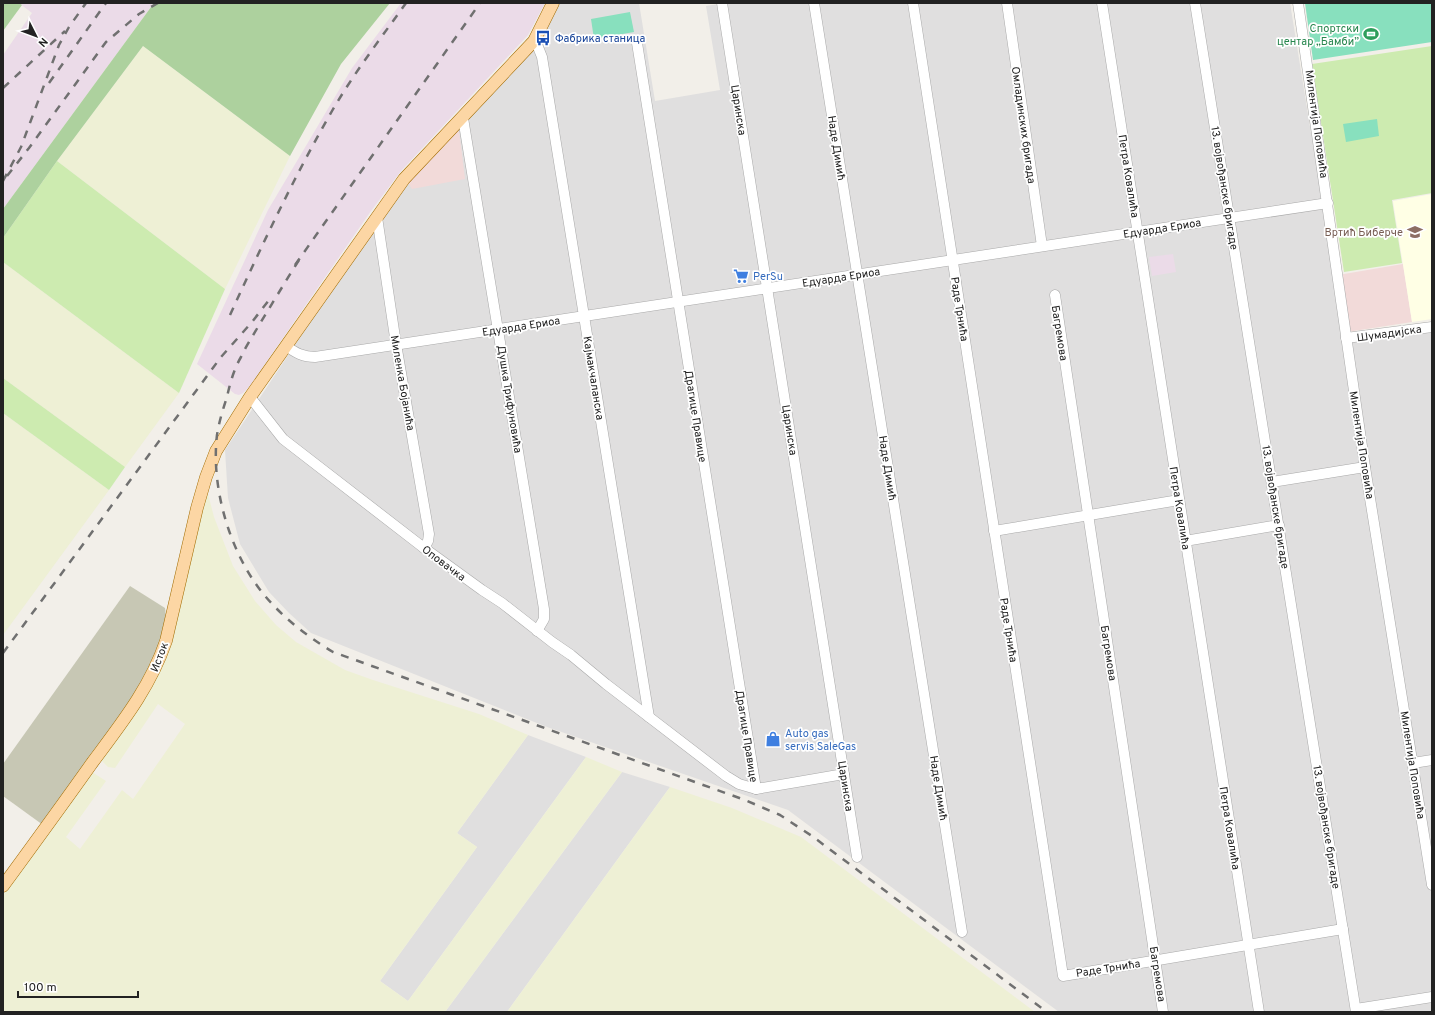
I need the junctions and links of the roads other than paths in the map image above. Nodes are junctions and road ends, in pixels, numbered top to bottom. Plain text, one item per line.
1 (553, 3) edge
2 (722, 3) edge
3 (814, 3) edge
4 (913, 3) edge
5 (1006, 3) edge
6 (1102, 3) edge
7 (1195, 3) edge
8 (1298, 3) edge
9 (534, 41) junction
10 (637, 43) dead end
11 (463, 118) junction
12 (1328, 203) junction
13 (377, 217) junction
14 (1230, 218) junction
15 (1137, 232) junction
16 (1042, 246) junction
17 (952, 260) junction
18 (857, 274) junction
19 (767, 288) junction
20 (1054, 295) dead end
21 (678, 302) junction
22 (584, 316) junction
23 (1432, 327) edge
24 (499, 330) junction
25 (1346, 338) junction
26 (396, 344) junction
27 (286, 346) junction
28 (250, 397) junction
29 (1365, 467) junction
30 (1272, 482) junction
31 (1179, 500) junction
32 (1088, 515) junction
33 (1279, 526) junction
34 (994, 531) junction
35 (1185, 541) junction
36 (424, 548) junction
37 (537, 631) junction
38 (649, 717) junction
39 (1432, 760) edge
40 (1413, 764) junction
41 (844, 774) junction
42 (756, 789) junction
43 (857, 857) dead end
44 (1432, 885) edge
45 (3, 886) edge
46 (1343, 929) junction
47 (962, 932) dead end
48 (1248, 945) junction
49 (1155, 960) junction
50 (1432, 997) edge
51 (1356, 1011) edge
52 (1163, 1012) edge
53 (1259, 1012) edge

1 - 9 main road
2 - 19 street, Царинска
3 - 18 street, Наде Димић
4 - 17 street, Раде Трнића
5 - 16 street, Омладинских бригада
6 - 15 street, Петра Ковалића
7 - 14 street, 13. војвођанске бригаде
8 - 12 street, Милентија Поповића
9 - 11 main road, Исток
9 - 22 street, Кајмакчаланска
10 - 21 street, Драгице Правице
11 - 13 main road, Исток
11 - 24 street, Душка Трифуновића
12 - 14 street, Едуарда Ериоа
12 - 25 street, Милентија Поповића
13 - 26 street, Миленка Бојанића
13 - 27 main road, Исток
14 - 15 street, Едуарда Ериоа
14 - 30 street, 13. војвођанске бригаде
15 - 16 street, Едуарда Ериоа
15 - 31 street, Петра Ковалића
16 - 17 street, Едуарда Ериоа
17 - 18 street, Едуарда Ериоа
17 - 34 street, Раде Трнића
18 - 19 street, Едуарда Ериоа
18 - 47 street, Наде Димић
19 - 21 street, Едуарда Ериоа
19 - 41 street, Царинска
20 - 32 street, Багремова
21 - 22 street, Едуарда Ериоа
21 - 42 street, Драгице Правице
22 - 24 street, Едуарда Ериоа
22 - 38 street, Кајмакчаланска
23 - 25 street, Шумадијска
24 - 26 street, Едуарда Ериоа
24 - 37 street, Душка Трифуновића
25 - 29 street, Милентија Поповића
26 - 27 street, Едуарда Ериоа
26 - 36 street, Миленка Бојанића
27 - 28 main road, Исток
28 - 36 street, Оповачка
28 - 45 main road, Исток
29 - 30 street
29 - 40 street, Милентија Поповића
30 - 33 street, 13. војвођанске бригаде
31 - 32 street
31 - 35 street, Петра Ковалића
32 - 34 street
32 - 49 street, Багремова
33 - 35 street
33 - 46 street, 13. војвођанске бригаде
34 - 49 street, Раде Трнића
35 - 48 street, Петра Ковалића
36 - 37 street, Оповачка
37 - 38 street, Оповачка
38 - 42 street, Оповачка
39 - 40 street
40 - 44 street, Милентија Поповића
41 - 42 street
41 - 43 street, Царинска
46 - 48 street, Раде Трнића
46 - 51 street, 13. војвођанске бригаде
48 - 49 street, Раде Трнића
48 - 53 street, Петра Ковалића
49 - 52 street, Багремова
50 - 51 street

